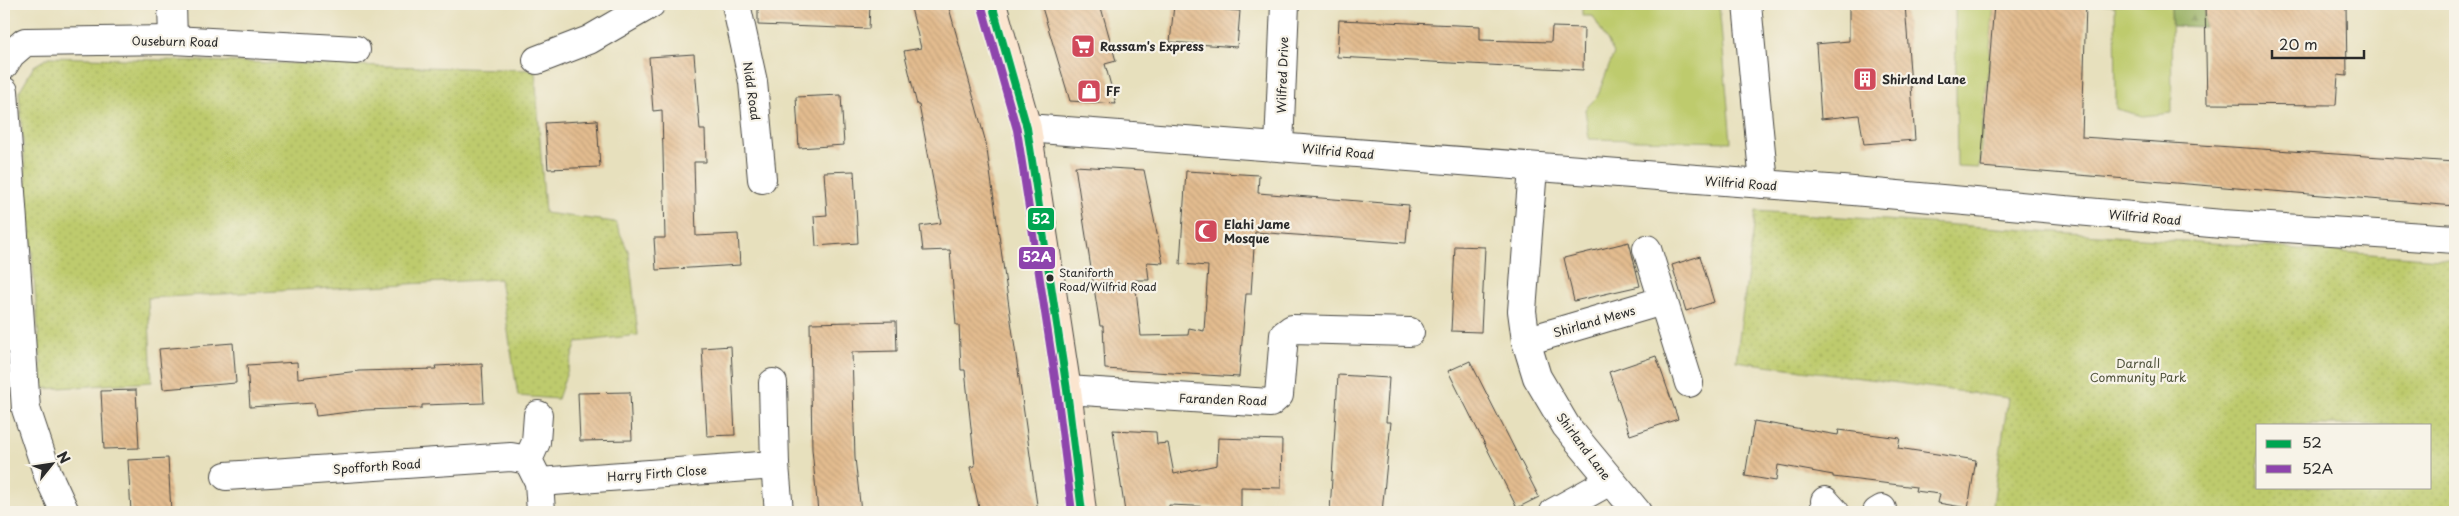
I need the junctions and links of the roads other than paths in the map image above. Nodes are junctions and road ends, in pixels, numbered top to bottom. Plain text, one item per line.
1 (172, 4) edge
2 (651, 4) edge
3 (736, 4) edge
4 (992, 4) edge
5 (1285, 4) edge
6 (1747, 4) edge
7 (173, 40) junction
8 (356, 50) dead end
9 (6, 57) edge
10 (537, 60) dead end
11 (4, 91) edge
12 (1028, 128) junction
13 (1279, 146) junction
14 (1533, 168) junction
15 (762, 179) dead end
16 (1764, 184) junction
17 (2455, 239) edge
18 (1647, 249) dead end
19 (1662, 301) junction
20 (1410, 332) dead end
21 (1526, 341) junction
22 (773, 383) dead end
23 (1689, 384) dead end
24 (1067, 390) junction
25 (538, 415) dead end
26 (775, 465) junction
27 (533, 471) junction
28 (226, 476) dead end
29 (1610, 481) junction
30 (65, 512) edge
31 (541, 512) edge
32 (779, 512) edge
33 (1082, 512) edge
34 (1554, 512) edge
35 (1637, 512) edge

1 - 7 street
2 - 10 street
3 - 15 street, Nidd Road
4 - 12 main road
5 - 13 street, Wilfred Drive
6 - 16 street
7 - 8 street, Ouseburn Road
7 - 9 street, Ouseburn Road
11 - 30 street
12 - 13 street, Wilfrid Road
12 - 24 main road
13 - 14 street, Wilfrid Road
14 - 16 street, Wilfrid Road
14 - 21 street, Shirland Lane
16 - 17 street, Wilfrid Road
18 - 19 street
19 - 21 street, Shirland Mews
19 - 23 street
20 - 24 street, Faranden Road
21 - 29 street, Shirland Lane
22 - 26 street
24 - 33 main road
25 - 27 street
26 - 27 street, Harry Firth Close
26 - 32 street
27 - 28 street, Spofforth Road
27 - 31 street
29 - 34 street
29 - 35 street, Shirland Lane

